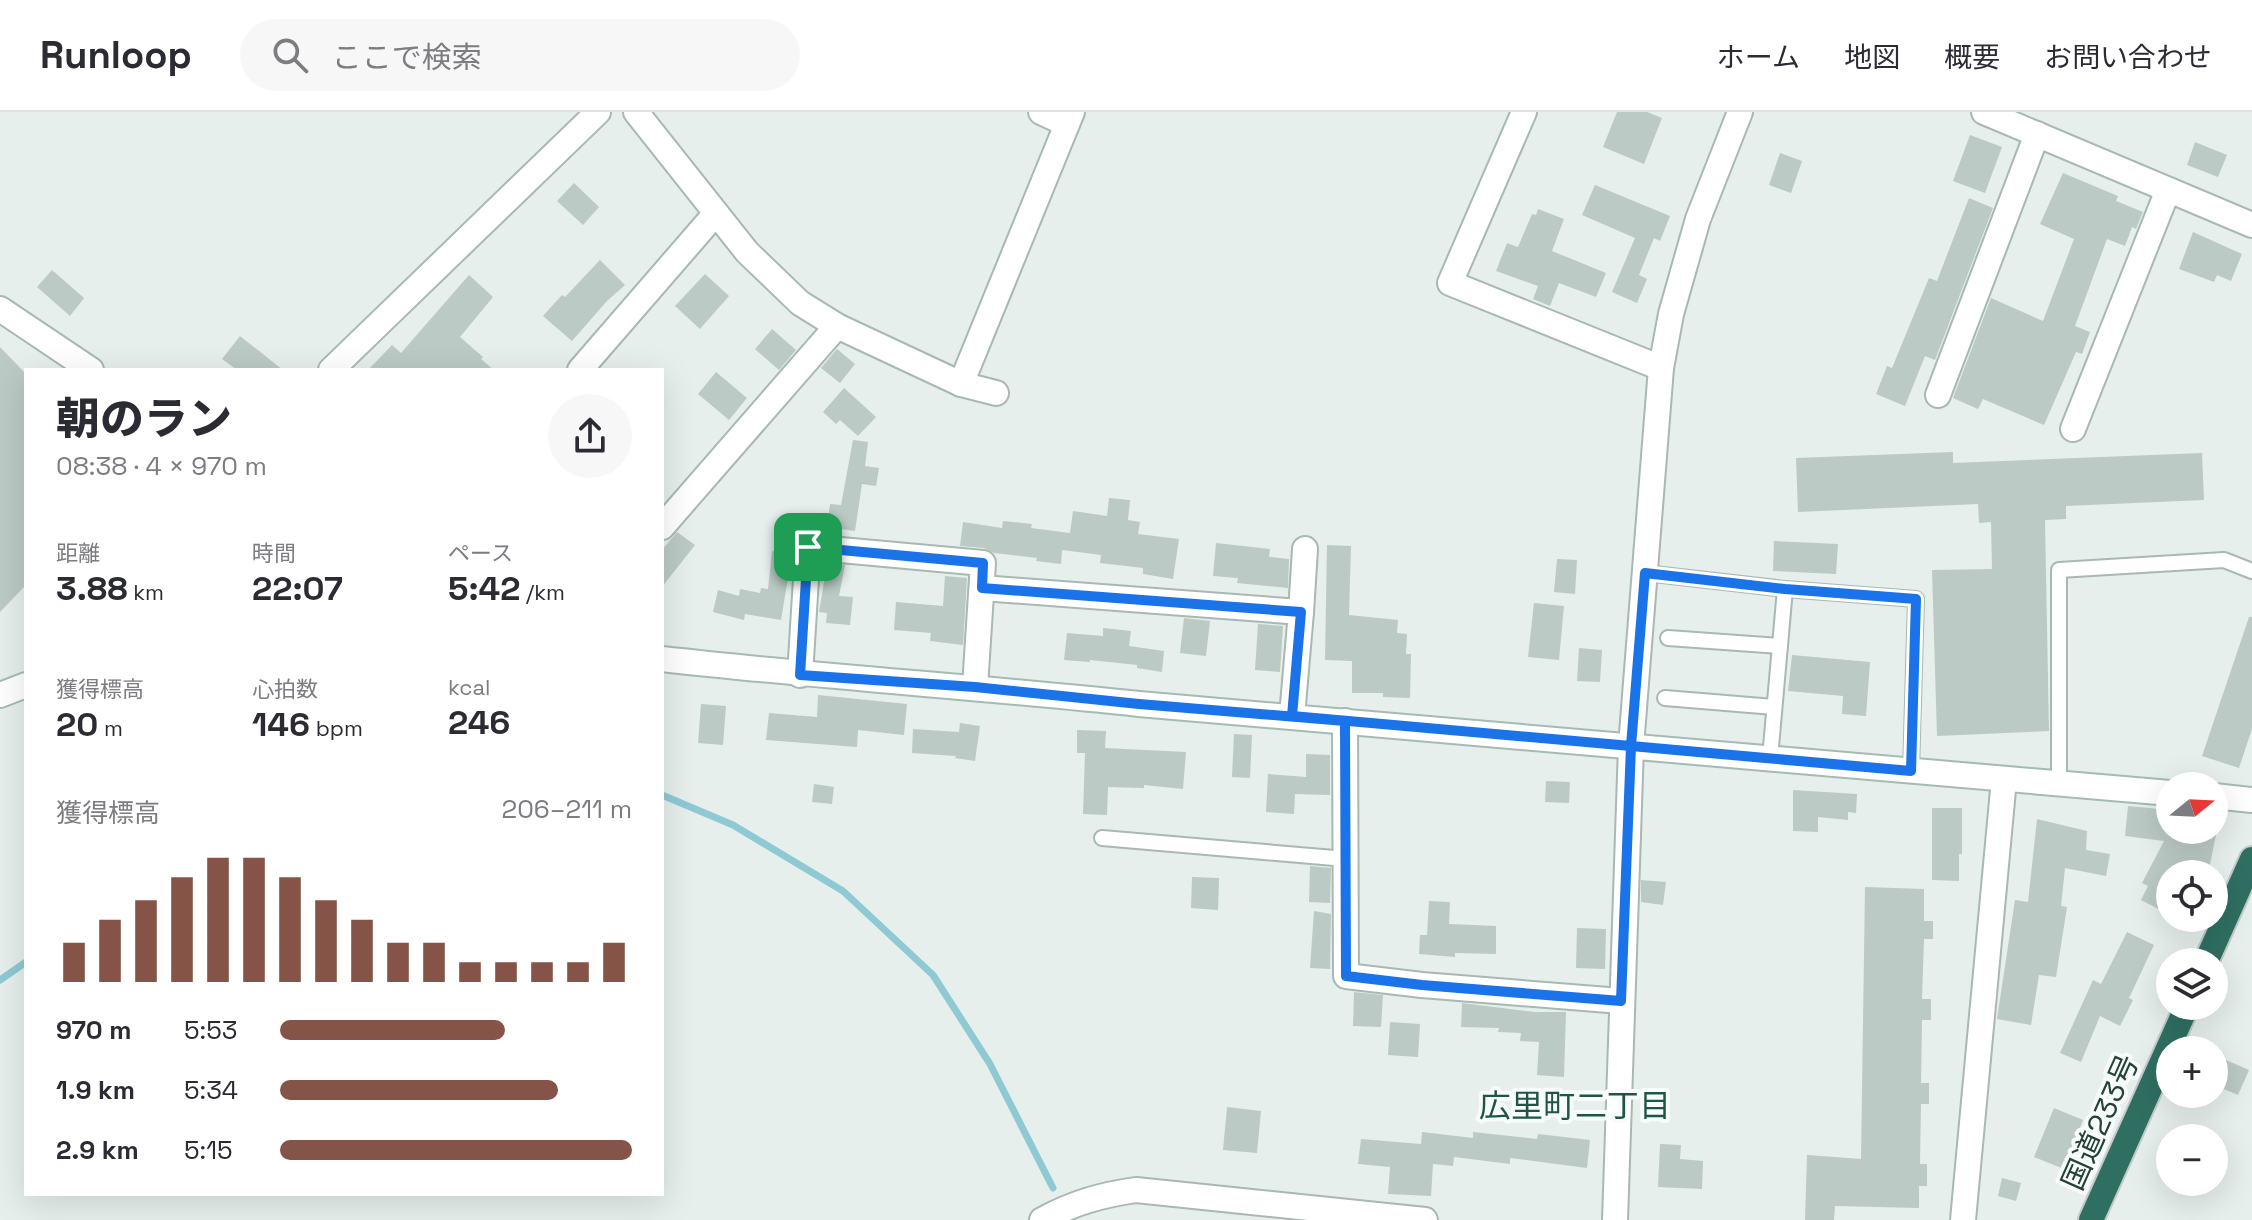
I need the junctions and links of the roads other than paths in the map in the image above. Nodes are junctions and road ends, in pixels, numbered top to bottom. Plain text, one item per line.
1 (598, 112) edge
2 (636, 112) edge
3 (1041, 112) edge
4 (1524, 112) edge
5 (1740, 112) edge
6 (1984, 112) edge
7 (1070, 118) edge
8 (2037, 134) junction
9 (2168, 190) junction
10 (716, 213) junction
11 (2252, 225) edge
12 (0, 309) edge
13 (837, 326) junction
14 (88, 368) edge
15 (333, 368) edge
16 (582, 368) edge
17 (1661, 368) junction
18 (961, 384) junction
19 (996, 393) dead end
20 (1938, 395) dead end
21 (2073, 429) dead end
22 (664, 525) edge
23 (1305, 549) dead end
24 (2252, 571) edge
25 (1645, 573) junction
26 (982, 588) junction
27 (1785, 589) junction
28 (1301, 612) junction
29 (1668, 638) dead end
30 (1780, 646) junction
31 (664, 659) edge
32 (800, 675) junction
33 (24, 686) edge
34 (975, 687) junction
35 (0, 695) edge
36 (1665, 698) dead end
37 (1774, 707) junction
38 (1292, 716) junction
39 (1345, 721) junction
40 (1631, 746) junction
41 (1770, 758) junction
42 (1911, 771) junction
43 (2004, 779) junction
44 (2059, 783) junction
45 (2156, 792) edge
46 (2228, 797) edge
47 (2252, 800) edge
48 (1102, 838) dead end
49 (1346, 859) junction
50 (2252, 859) edge
51 (2212, 948) edge
52 (1621, 1001) junction
53 (2181, 1020) edge
54 (1284, 1213) edge
55 (1042, 1220) edge
56 (1425, 1220) edge
57 (1615, 1220) edge
58 (1963, 1220) edge
59 (2091, 1220) edge

1 - 15 street
2 - 10 street
3 - 7 street
4 - 17 street
5 - 17 street
6 - 8 street
7 - 18 street
8 - 9 street
8 - 20 street
9 - 11 street
9 - 21 street
10 - 13 street
10 - 16 street
12 - 14 street
13 - 18 street
13 - 22 street
17 - 25 street
18 - 19 street
23 - 28 street
24 - 44 lane
25 - 27 lane
25 - 40 street
26 - 28 street
26 - 32 street
26 - 34 street
27 - 30 lane
27 - 42 lane
28 - 38 street
29 - 30 lane
30 - 37 lane
31 - 32 street
32 - 34 street
33 - 35 street
34 - 38 street
36 - 37 lane
37 - 41 lane
38 - 39 street
39 - 40 street
39 - 49 street
40 - 41 street
40 - 52 street
41 - 42 street
42 - 43 street
43 - 44 street
43 - 58 street
44 - 45 street
46 - 47 street
48 - 49 lane
49 - 52 street
50 - 51 highway
52 - 57 street
53 - 59 highway, 国道233号
54 - 55 street
54 - 56 street

